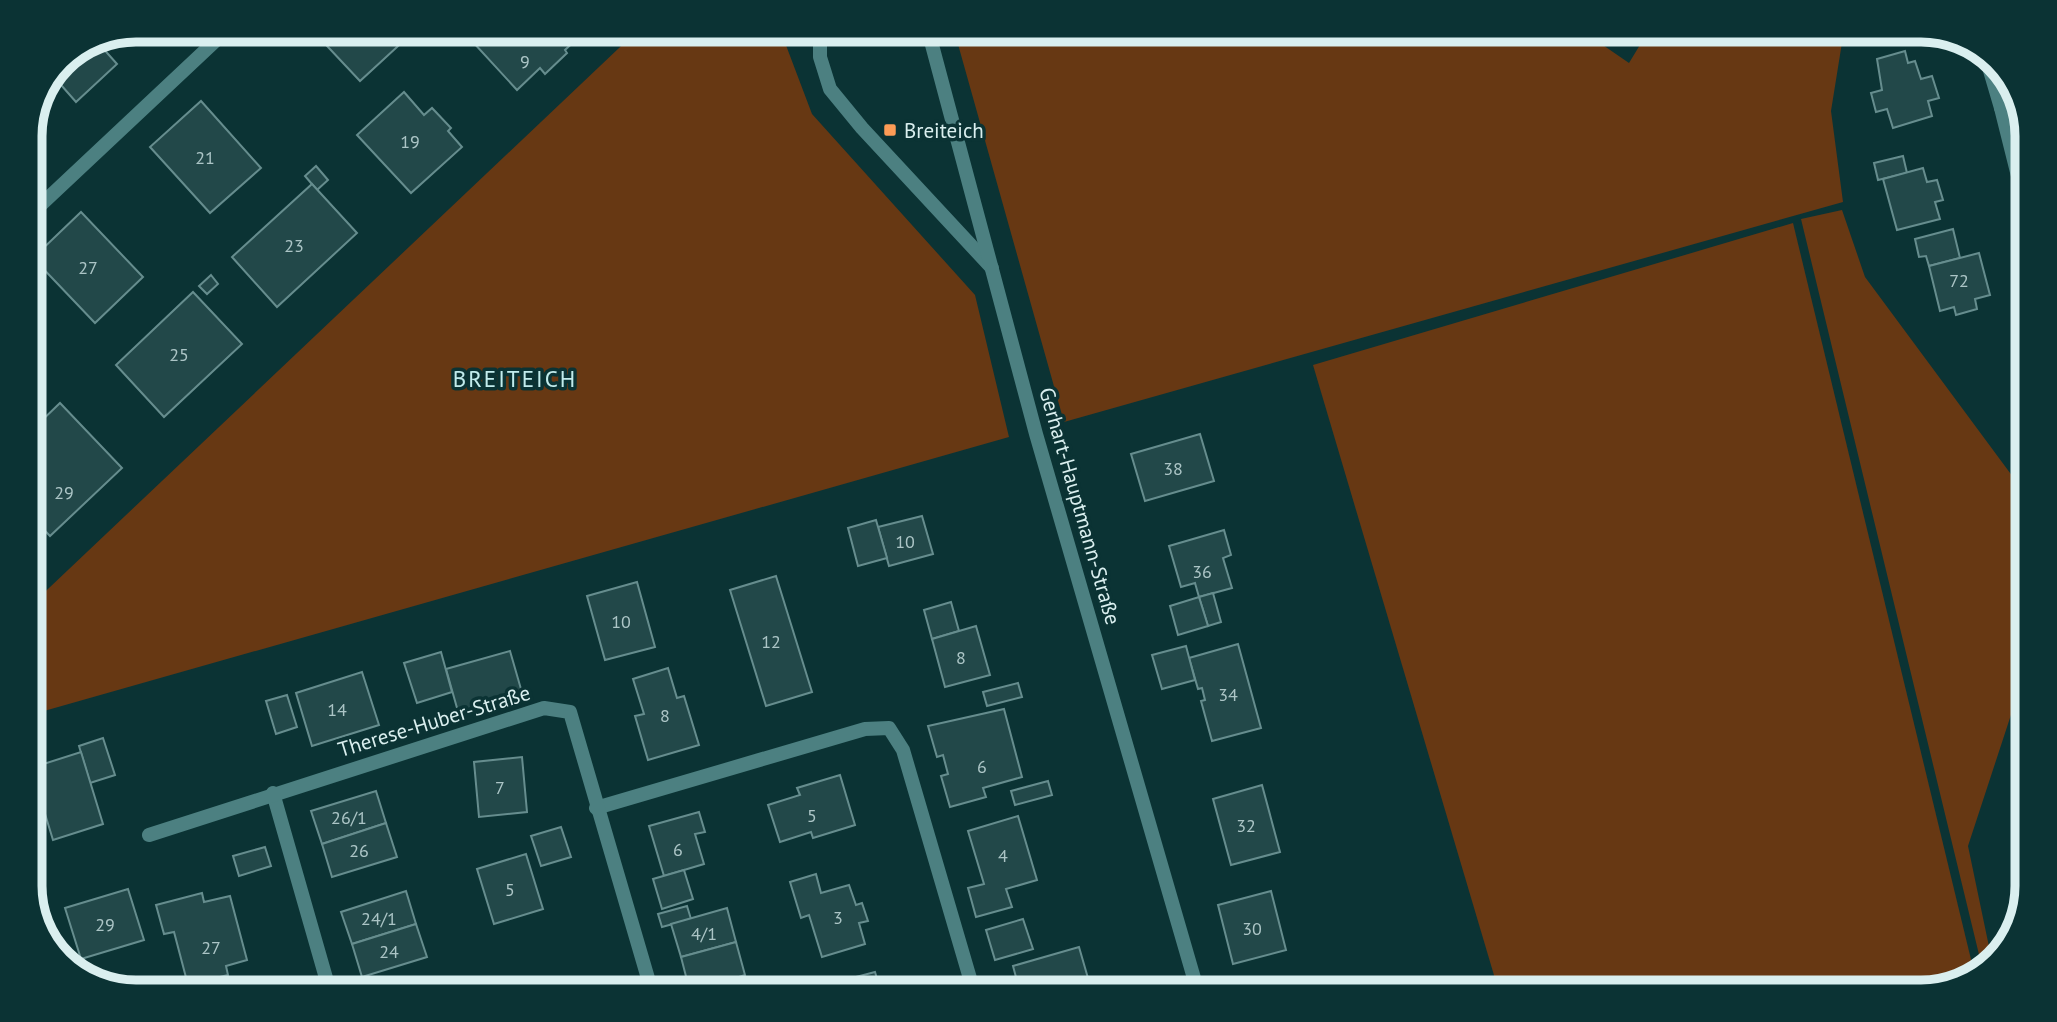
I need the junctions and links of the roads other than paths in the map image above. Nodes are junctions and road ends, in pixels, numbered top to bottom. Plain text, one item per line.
1 (212, 42) edge
2 (820, 42) edge
3 (931, 42) edge
4 (1991, 73) edge
5 (2010, 105) edge
6 (2001, 108) junction
7 (2015, 164) edge
8 (42, 204) edge
9 (992, 268) junction
10 (273, 793) junction
11 (596, 808) junction
12 (149, 835) dead end
13 (327, 980) edge
14 (648, 980) edge
15 (970, 980) edge
16 (1195, 980) edge

1 - 8 street
2 - 9 street
3 - 9 street, Gerhart-Hauptmann-Straße
4 - 6 street
5 - 6 street
6 - 7 street
9 - 16 street, Gerhart-Hauptmann-Straße
10 - 11 street, Therese-Huber-Straße
10 - 12 street
10 - 13 street
11 - 14 street, Therese-Huber-Straße
11 - 15 street

